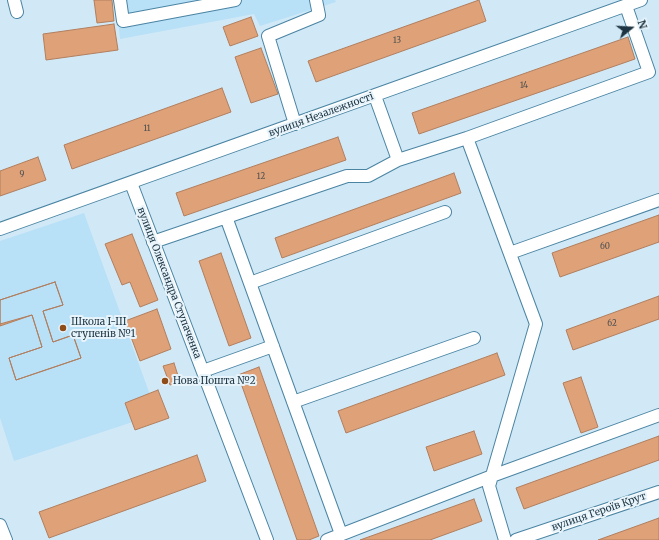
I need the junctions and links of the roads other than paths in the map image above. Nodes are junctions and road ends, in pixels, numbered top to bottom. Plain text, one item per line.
1 (14, 0) edge
2 (120, 0) edge
3 (235, 0) edge
4 (316, 0) edge
5 (641, 0) edge
6 (626, 6) junction
7 (17, 12) dead end
8 (375, 96) junction
9 (295, 124) junction
10 (467, 138) junction
11 (398, 160) junction
12 (131, 183) junction
13 (659, 200) edge
14 (445, 212) dead end
15 (226, 217) junction
16 (0, 229) edge
17 (153, 242) junction
18 (510, 253) junction
19 (250, 283) junction
20 (474, 338) dead end
21 (273, 346) junction
22 (203, 371) junction
23 (293, 402) junction
24 (659, 415) edge
25 (492, 476) junction
26 (659, 492) edge
27 (0, 525) edge
28 (341, 534) junction
29 (6, 540) edge
30 (267, 540) edge
31 (327, 540) edge
32 (504, 540) edge
33 (516, 540) edge

1 - 7 street
2 - 3 street
4 - 9 street
5 - 6 street, вулиця Незалежності
6 - 8 street, вулиця Незалежності
6 - 10 street
8 - 9 street, вулиця Незалежності
8 - 11 street
9 - 12 street, вулиця Незалежності
10 - 11 street
10 - 18 street
11 - 15 street
12 - 16 street, вулиця Незалежності
12 - 17 street, вулиця Олександра Ступаченка
13 - 18 street
14 - 19 street
15 - 17 street
15 - 19 street
17 - 22 street, вулиця Олександра Ступаченка
18 - 25 street
19 - 21 street
20 - 23 street
21 - 22 street
21 - 23 street
22 - 30 street, вулиця Олександра Ступаченка
23 - 28 street
24 - 25 street
25 - 28 street
25 - 32 street
26 - 33 street, вулиця Героїв Крут
27 - 29 street
28 - 31 street

